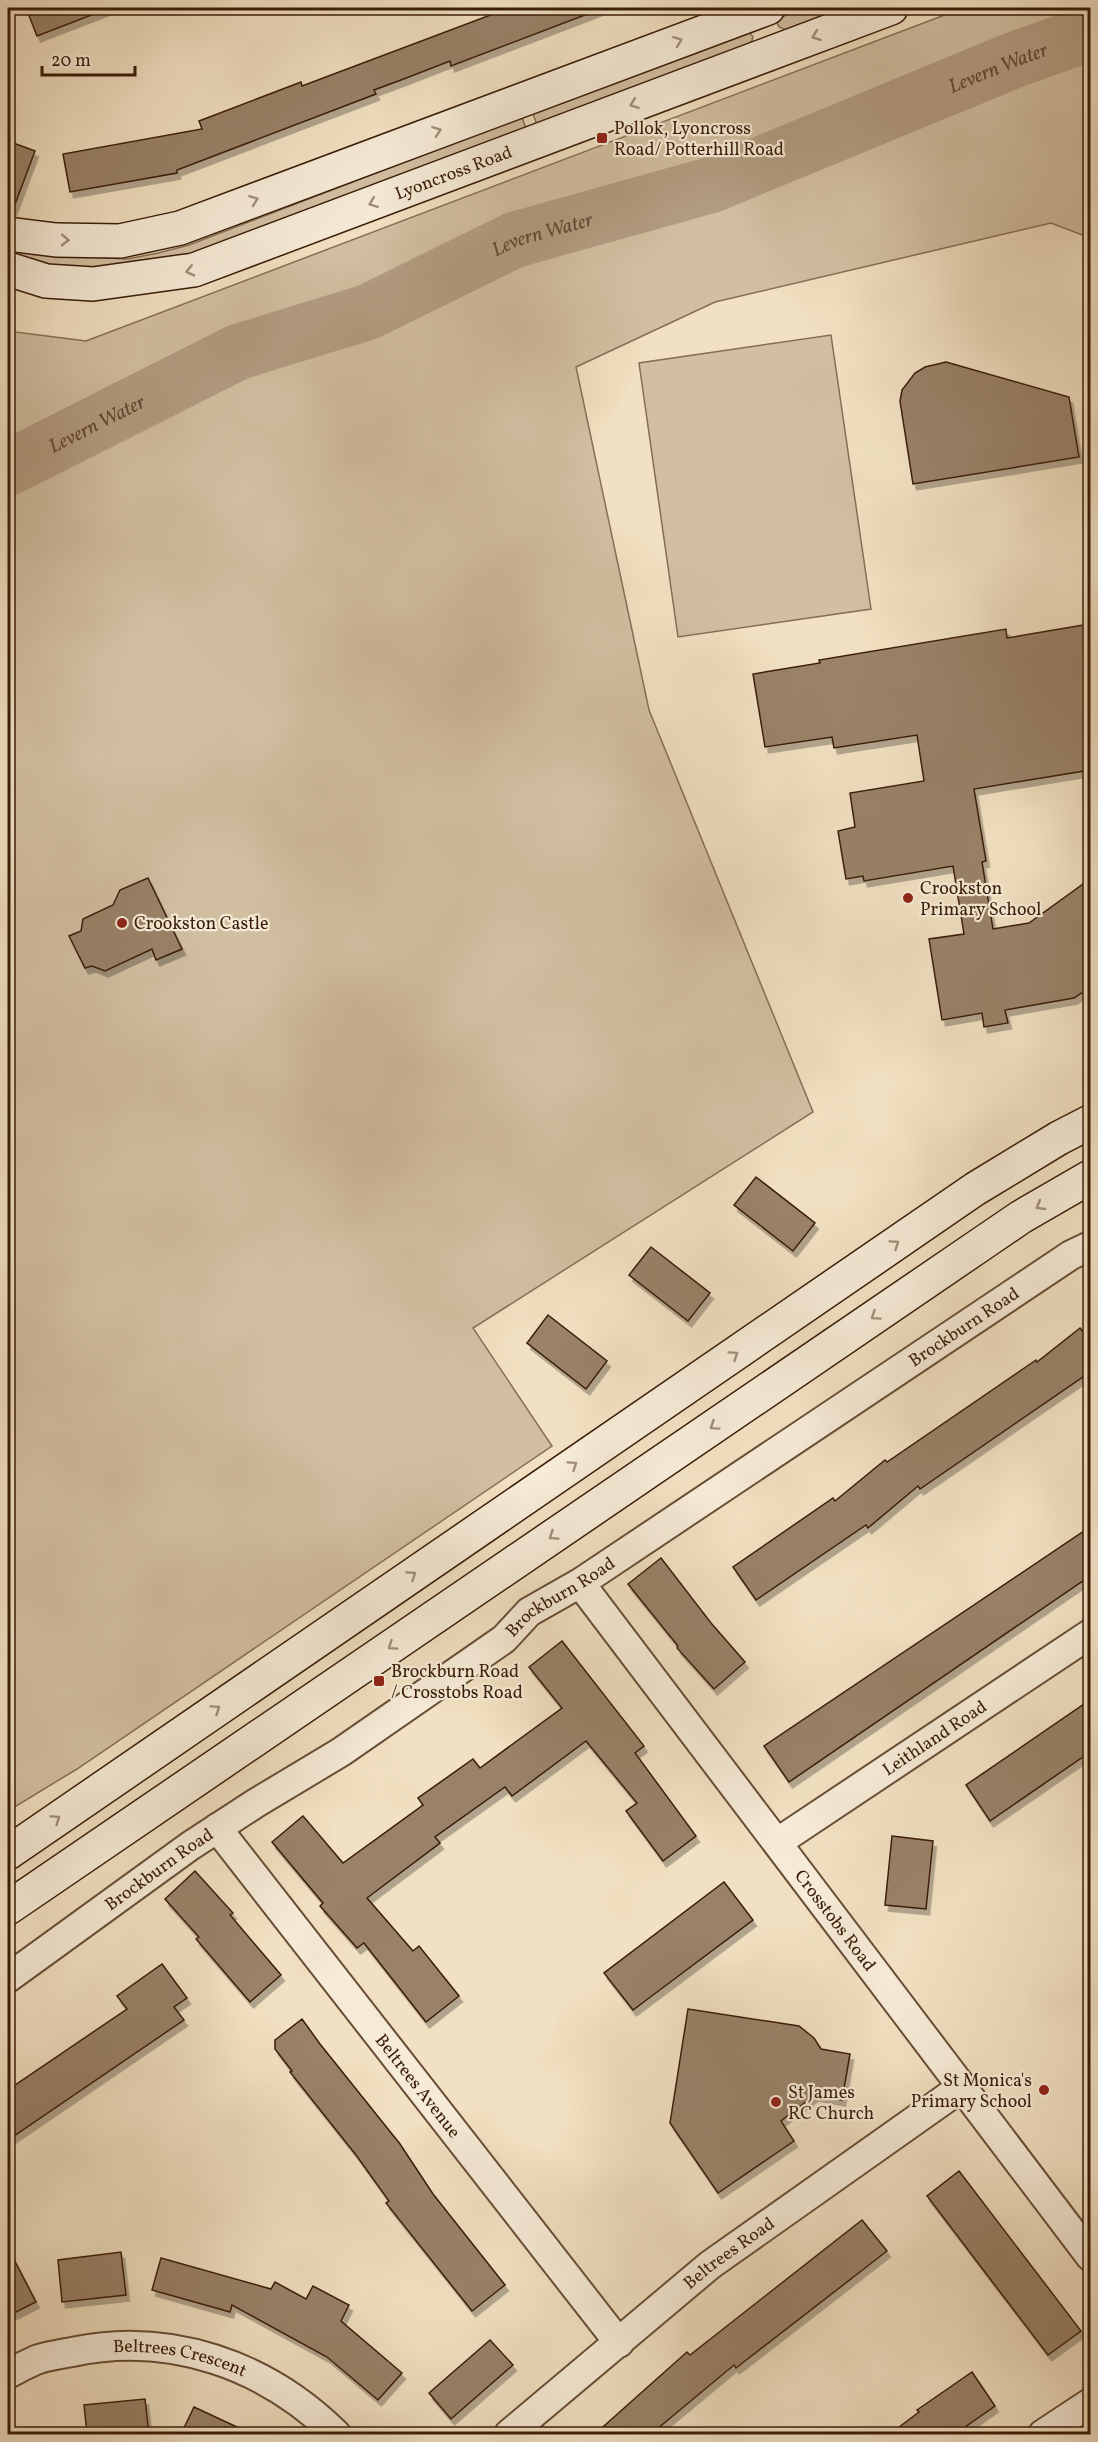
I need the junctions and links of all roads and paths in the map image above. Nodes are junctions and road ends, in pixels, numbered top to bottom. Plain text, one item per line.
1 (766, 8) edge
2 (891, 8) edge
3 (779, 50) junction
4 (8, 234) edge
5 (8, 268) edge
6 (1090, 1122) edge
7 (1090, 1177) edge
8 (1090, 1246) edge
9 (580, 1583) junction
10 (340, 1625) junction
11 (1090, 1634) edge
12 (366, 1664) junction
13 (217, 1828) junction
14 (778, 1842) junction
15 (8, 1852) edge
16 (8, 1908) edge
17 (8, 1978) edge
18 (962, 2087) junction
19 (1090, 2256) edge
20 (619, 2343) junction
21 (8, 2374) edge
22 (1090, 2403) edge
23 (336, 2434) edge
24 (509, 2434) edge
25 (1043, 2434) edge

1 - 3 street
4 -> 1 street
2 -> 3 street, Lyoncross Road
3 -> 5 street, Lyoncross Road
10 -> 6 street
7 -> 12 street
8 - 9 street, Brockburn Road
9 - 13 street, Brockburn Road
9 - 14 street, Crosstobs Road
10 - 12 street
15 -> 10 street
11 - 14 street, Leithland Road
12 - 16 street
13 - 17 street, Brockburn Road
13 - 20 street, Beltrees Avenue
14 - 18 street, Crosstobs Road
18 - 19 street, Crosstobs Road
18 - 20 street, Beltrees Road
20 - 24 street, Beltrees Road
21 - 23 street, Beltrees Crescent
22 - 25 street

